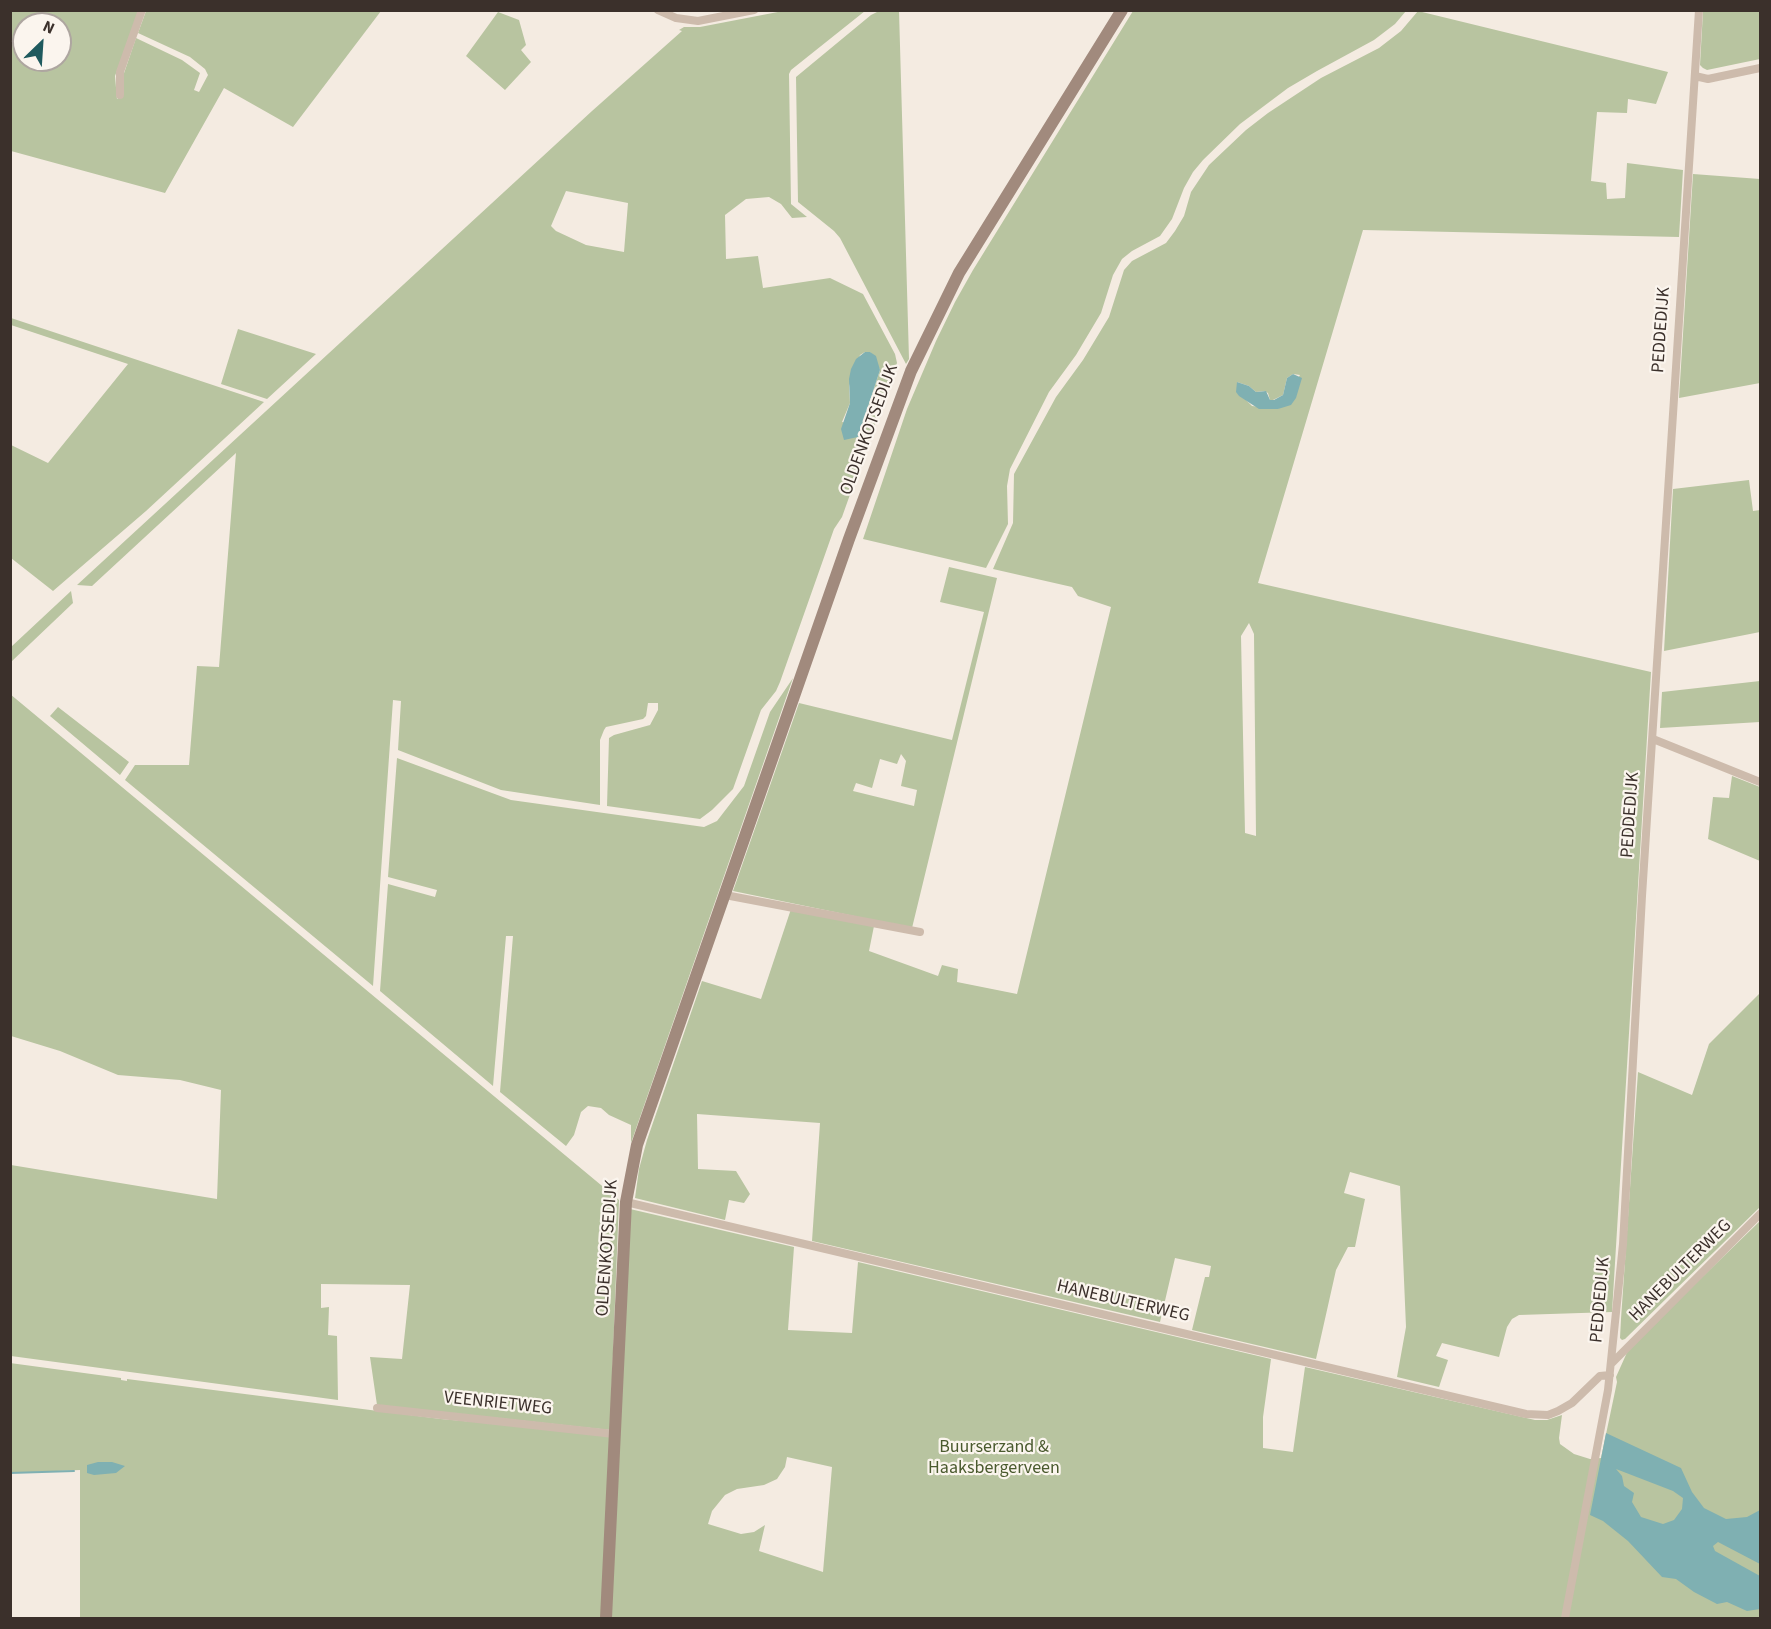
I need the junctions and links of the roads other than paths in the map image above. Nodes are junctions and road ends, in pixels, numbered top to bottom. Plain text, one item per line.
1 (142, 10) edge
2 (658, 10) edge
3 (754, 10) edge
4 (1122, 10) edge
5 (1699, 10) edge
6 (1761, 68) edge
7 (1695, 76) junction
8 (120, 95) dead end
9 (1653, 739) junction
10 (1761, 782) edge
11 (725, 895) junction
12 (920, 932) dead end
13 (626, 1202) junction
14 (1761, 1214) edge
15 (1612, 1363) junction
16 (1600, 1376) junction
17 (1610, 1376) junction
18 (377, 1408) dead end
19 (614, 1434) junction
20 (606, 1618) edge
21 (1565, 1618) edge

1 - 8 street
2 - 3 street
4 - 11 street, OLDENKOTSEDIJK
5 - 7 street, PEDDEDIJK
6 - 7 street
7 - 9 street, PEDDEDIJK
9 - 10 street
9 - 15 street, PEDDEDIJK
11 - 12 street
11 - 13 street, OLDENKOTSEDIJK
13 - 16 street, HANEBULTERWEG
13 - 19 street, OLDENKOTSEDIJK
14 - 15 street, HANEBULTERWEG
15 - 16 street, HANEBULTERWEG
15 - 17 street, PEDDEDIJK
16 - 17 street
17 - 21 street, PEDDEDIJK
18 - 19 street, VEENRIETWEG
19 - 20 street, OLDENKOTSEDIJK

